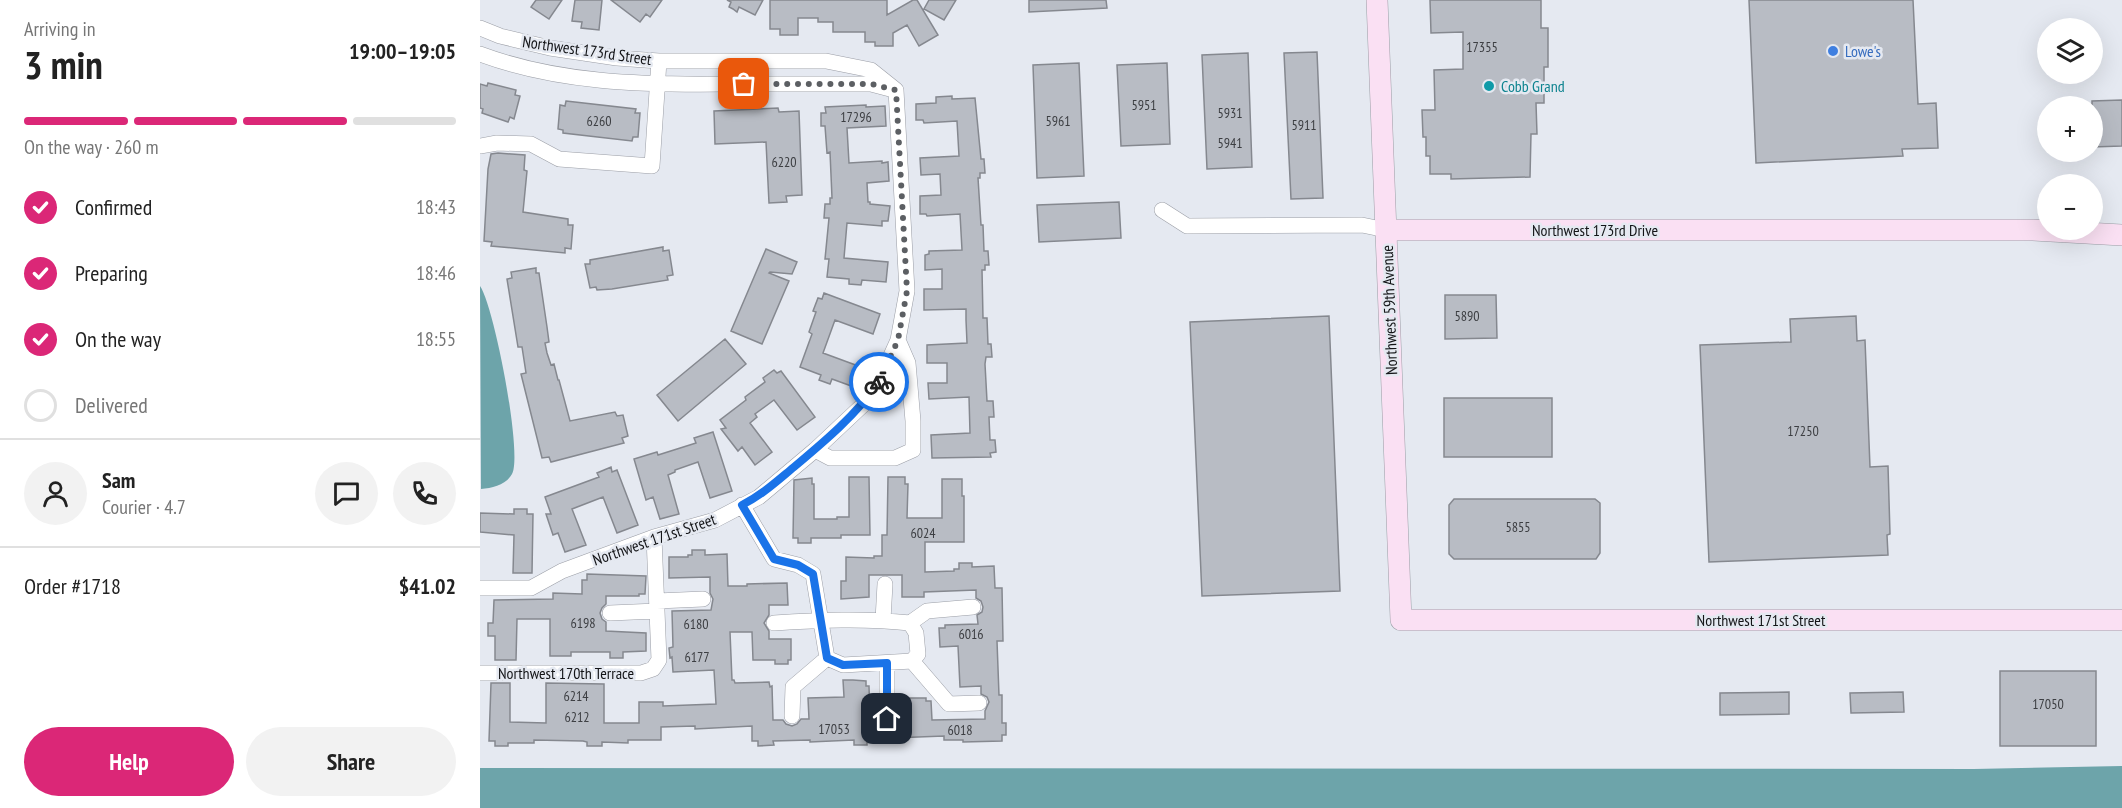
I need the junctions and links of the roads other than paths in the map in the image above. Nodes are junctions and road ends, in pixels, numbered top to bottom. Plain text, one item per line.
1 (1377, 0) edge
2 (480, 28) edge
3 (480, 54) edge
4 (660, 61) junction
5 (658, 85) junction
6 (896, 90) junction
7 (480, 146) edge
8 (1162, 210) dead end
9 (2122, 223) edge
10 (2103, 224) edge
11 (1386, 230) junction
12 (2037, 230) edge
13 (2103, 234) edge
14 (2122, 235) edge
15 (898, 340) junction
16 (815, 450) junction
17 (742, 505) junction
18 (654, 537) junction
19 (885, 584) dead end
20 (480, 588) edge
21 (703, 599) dead end
22 (657, 606) junction
23 (973, 607) dead end
24 (610, 613) dead end
25 (820, 620) junction
26 (883, 620) junction
27 (1401, 620) joint
28 (2122, 620) edge
29 (774, 623) dead end
30 (910, 623) junction
31 (827, 658) junction
32 (912, 661) junction
33 (887, 663) junction
34 (480, 673) edge
35 (979, 703) dead end
36 (792, 716) dead end
37 (887, 719) dead end

1 - 11 street, Northwest 59th Avenue
2 - 4 street, Northwest 173rd Street
3 - 5 street, Northwest 173rd Street
4 - 5 street, Northwest 173rd Street
4 - 6 street, Northwest 173rd Street
5 - 6 street, Northwest 173rd Street
5 - 7 street, Northwest 173rd Street
6 - 15 street, Northwest 171st Street
8 - 11 street, Northwest 173rd Drive
9 - 10 street
11 - 12 street, Northwest 173rd Drive
11 - 27 street, Northwest 59th Avenue
13 - 14 street, Northwest 173rd Drive
15 - 16 street, Northwest 171st Street
15 - 16 street
16 - 17 street, Northwest 171st Street
17 - 18 street, Northwest 171st Street
17 - 25 street
18 - 20 street, Northwest 171st Street
18 - 22 street
19 - 26 street
21 - 22 street
22 - 24 street
22 - 34 street, Northwest 170th Terrace
23 - 30 street
25 - 26 street
25 - 29 street
25 - 31 street
26 - 30 street
27 - 28 street, Northwest 171st Street
30 - 32 street
31 - 33 street
31 - 36 street
32 - 33 street
32 - 35 street
33 - 37 street

